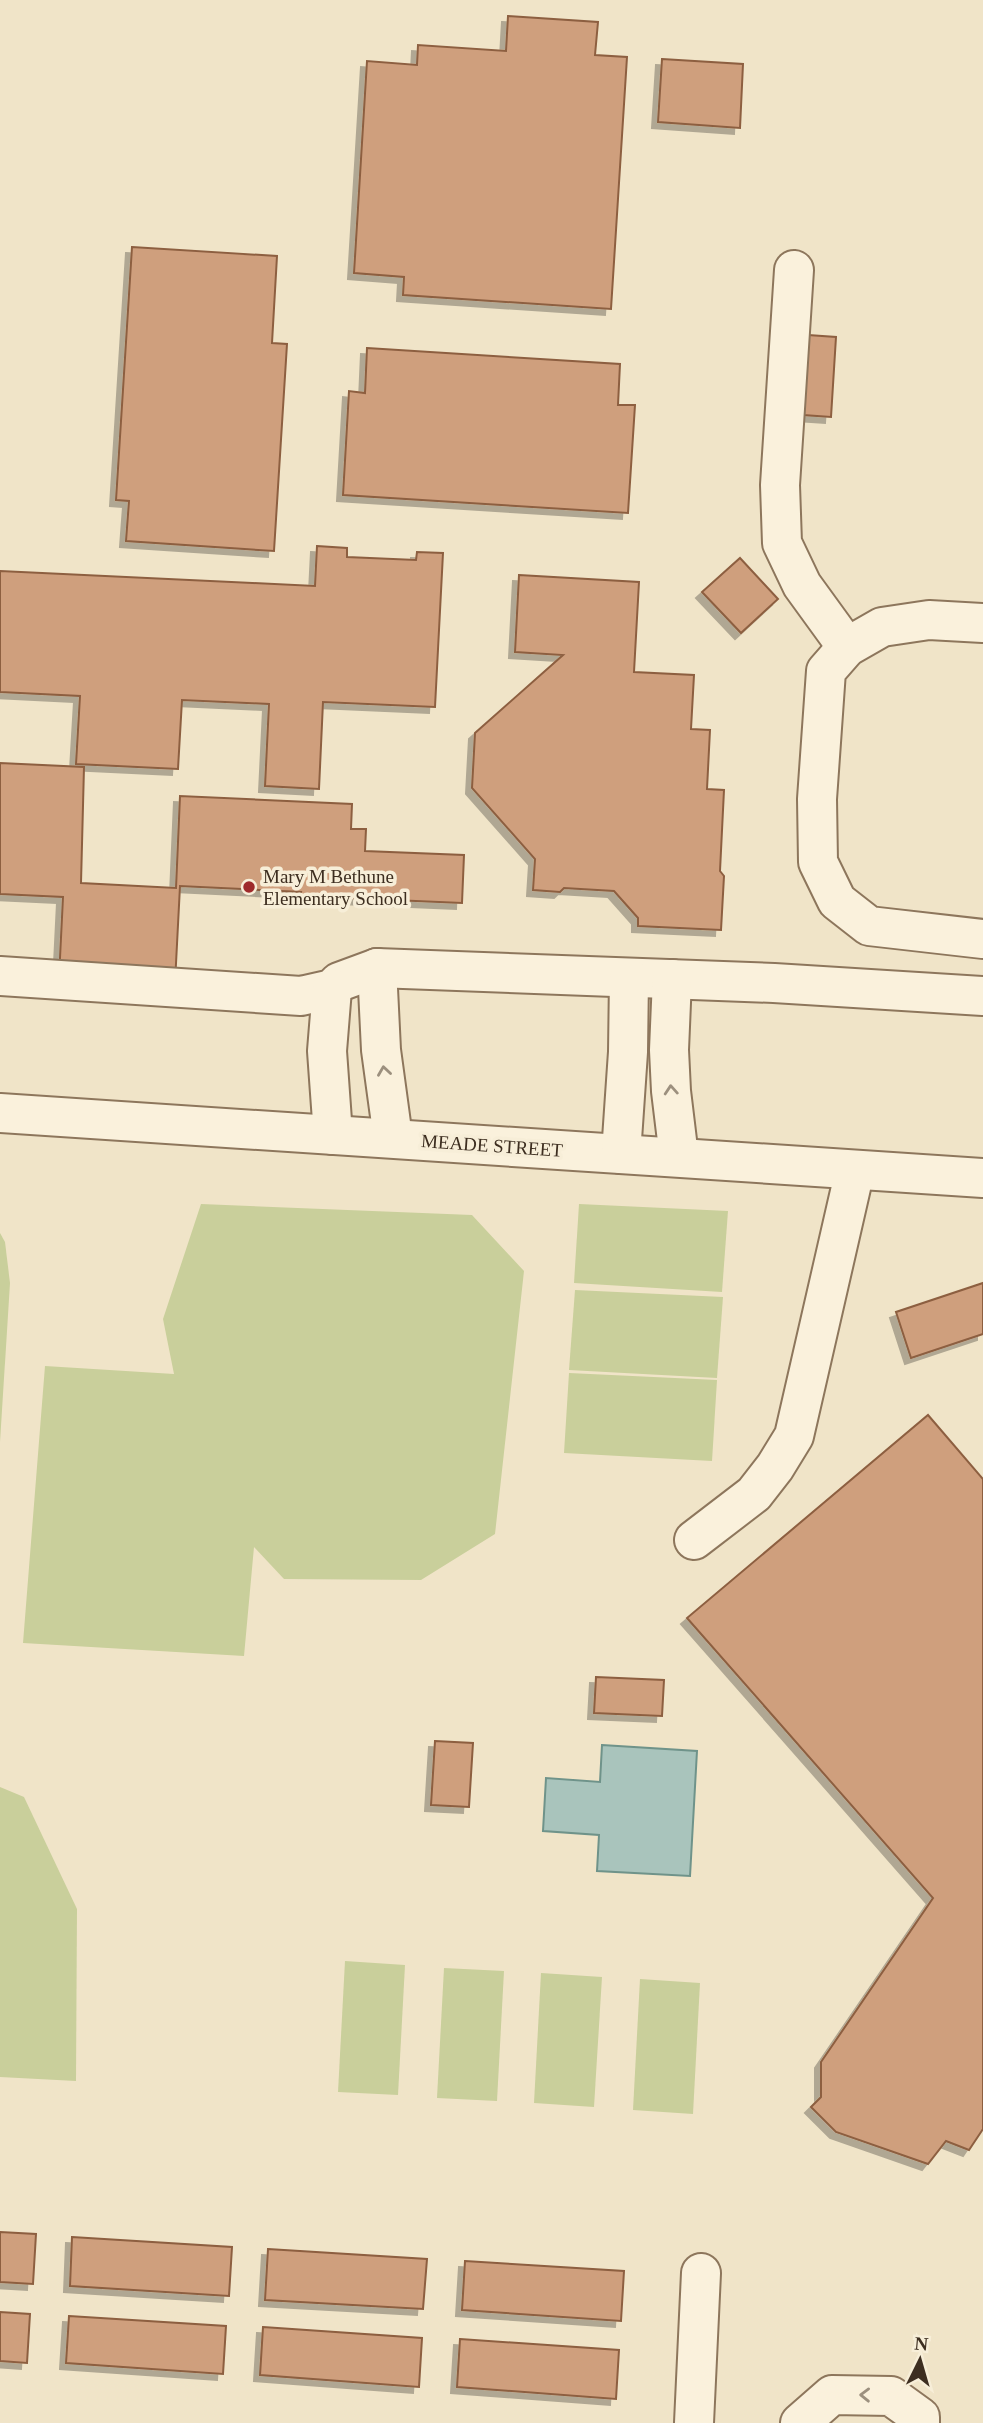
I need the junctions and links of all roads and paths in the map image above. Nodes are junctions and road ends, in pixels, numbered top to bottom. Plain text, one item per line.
1 (794, 270) dead end
2 (983, 623) edge
3 (847, 647) junction
4 (983, 939) edge
5 (377, 968) junction
6 (0, 976) edge
7 (629, 978) junction
8 (672, 979) junction
9 (331, 989) junction
10 (983, 996) edge
11 (0, 1113) edge
12 (333, 1135) junction
13 (393, 1138) junction
14 (621, 1154) junction
15 (679, 1157) junction
16 (855, 1170) junction
17 (983, 1178) edge
18 (694, 1540) dead end
19 (701, 2273) dead end
20 (694, 2423) edge
21 (800, 2423) edge
22 (920, 2423) edge

1 - 3 street
2 - 3 street
3 - 4 street
5 - 7 street
5 - 9 street
13 -> 5 street
6 - 9 street
7 - 8 street
7 - 14 street
8 - 10 street
15 -> 8 street
9 - 12 street
11 - 12 street, MEADE STREET
12 - 13 street, MEADE STREET
13 - 14 street, MEADE STREET
14 - 15 street, MEADE STREET
15 - 16 street, MEADE STREET
16 - 17 street, MEADE STREET
16 - 18 street
19 - 20 street
22 -> 21 street

